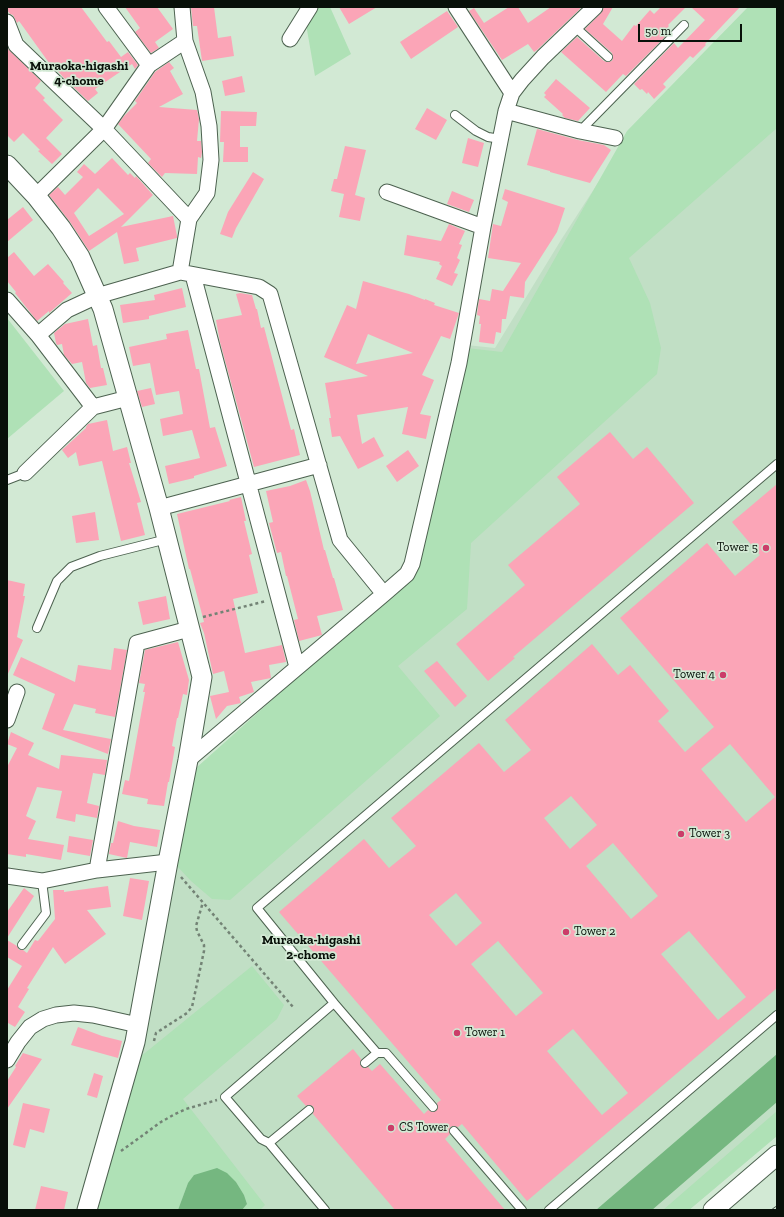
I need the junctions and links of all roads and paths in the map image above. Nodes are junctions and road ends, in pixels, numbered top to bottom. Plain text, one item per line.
1 (106, 7) edge
2 (182, 7) edge
3 (310, 7) edge
4 (456, 7) edge
5 (595, 7) edge
6 (7, 22) edge
7 (684, 25) dead end
8 (575, 27) junction
9 (290, 39) dead end
10 (185, 41) junction
11 (608, 57) dead end
12 (149, 65) junction
13 (512, 93) junction
14 (506, 111) junction
15 (455, 115) dead end
16 (104, 129) junction
17 (580, 131) junction
18 (615, 138) dead end
19 (501, 139) junction
20 (7, 165) edge
21 (387, 192) dead end
22 (36, 196) junction
23 (189, 219) junction
24 (483, 227) junction
25 (186, 274) junction
26 (97, 296) junction
27 (7, 300) edge
28 (38, 335) junction
29 (128, 398) junction
30 (93, 407) junction
31 (777, 464) edge
32 (319, 465) junction
33 (26, 473) joint
34 (7, 480) edge
35 (248, 484) junction
36 (159, 508) junction
37 (167, 539) junction
38 (384, 594) junction
39 (278, 598) junction
40 (188, 625) junction
41 (37, 628) dead end
42 (297, 667) junction
43 (17, 692) dead end
44 (7, 720) edge
45 (188, 760) junction
46 (168, 862) junction
47 (97, 870) junction
48 (7, 876) edge
49 (42, 881) junction
50 (203, 902) junction
51 (22, 945) dead end
52 (334, 1003) junction
53 (293, 1007) dead end
54 (777, 1015) edge
55 (138, 1025) junction
56 (12, 1039) edge
57 (154, 1041) dead end
58 (377, 1053) junction
59 (7, 1060) edge
60 (365, 1063) dead end
61 (225, 1097) junction
62 (433, 1107) dead end
63 (309, 1110) dead end
64 (454, 1131) dead end
65 (269, 1143) junction
66 (115, 1151) dead end
67 (777, 1155) edge
68 (87, 1210) edge
69 (325, 1210) edge
70 (522, 1210) edge
71 (549, 1210) edge
72 (713, 1210) edge

1 - 12 street
2 - 10 street
3 - 9 street
4 - 13 street
5 - 8 street
6 - 16 street
7 - 17 lane
8 - 11 lane
8 - 13 street
10 - 12 street
10 - 23 street
12 - 16 street
13 - 14 street
14 - 17 street
14 - 19 street
15 - 19 lane
16 - 22 street
16 - 23 street
17 - 18 street
19 - 24 street
20 - 22 street
21 - 24 street
22 - 26 street
23 - 25 street
24 - 38 street
25 - 26 street
25 - 32 street
25 - 35 street
26 - 28 street
26 - 29 street
27 - 28 street
28 - 30 street
29 - 30 street
29 - 36 street
30 - 33 street
31 - 52 lane
32 - 35 street
32 - 38 street
33 - 34 lane
35 - 36 street
35 - 39 street
36 - 37 street
37 - 40 street
37 - 41 lane
38 - 42 street
39 - 40 path
39 - 42 street
40 - 45 street
40 - 47 street
42 - 45 street
43 - 44 street
45 - 46 street
46 - 47 street
46 - 50 path
46 - 55 street
47 - 49 street
48 - 49 street
49 - 51 lane
50 - 53 path
50 - 57 path
52 - 58 lane
52 - 61 lane
54 - 71 lane
55 - 56 street
55 - 68 street
56 - 59 street
58 - 60 lane
58 - 62 lane
61 - 65 lane
61 - 66 path
63 - 65 lane
64 - 70 lane
65 - 69 lane
67 - 72 street

